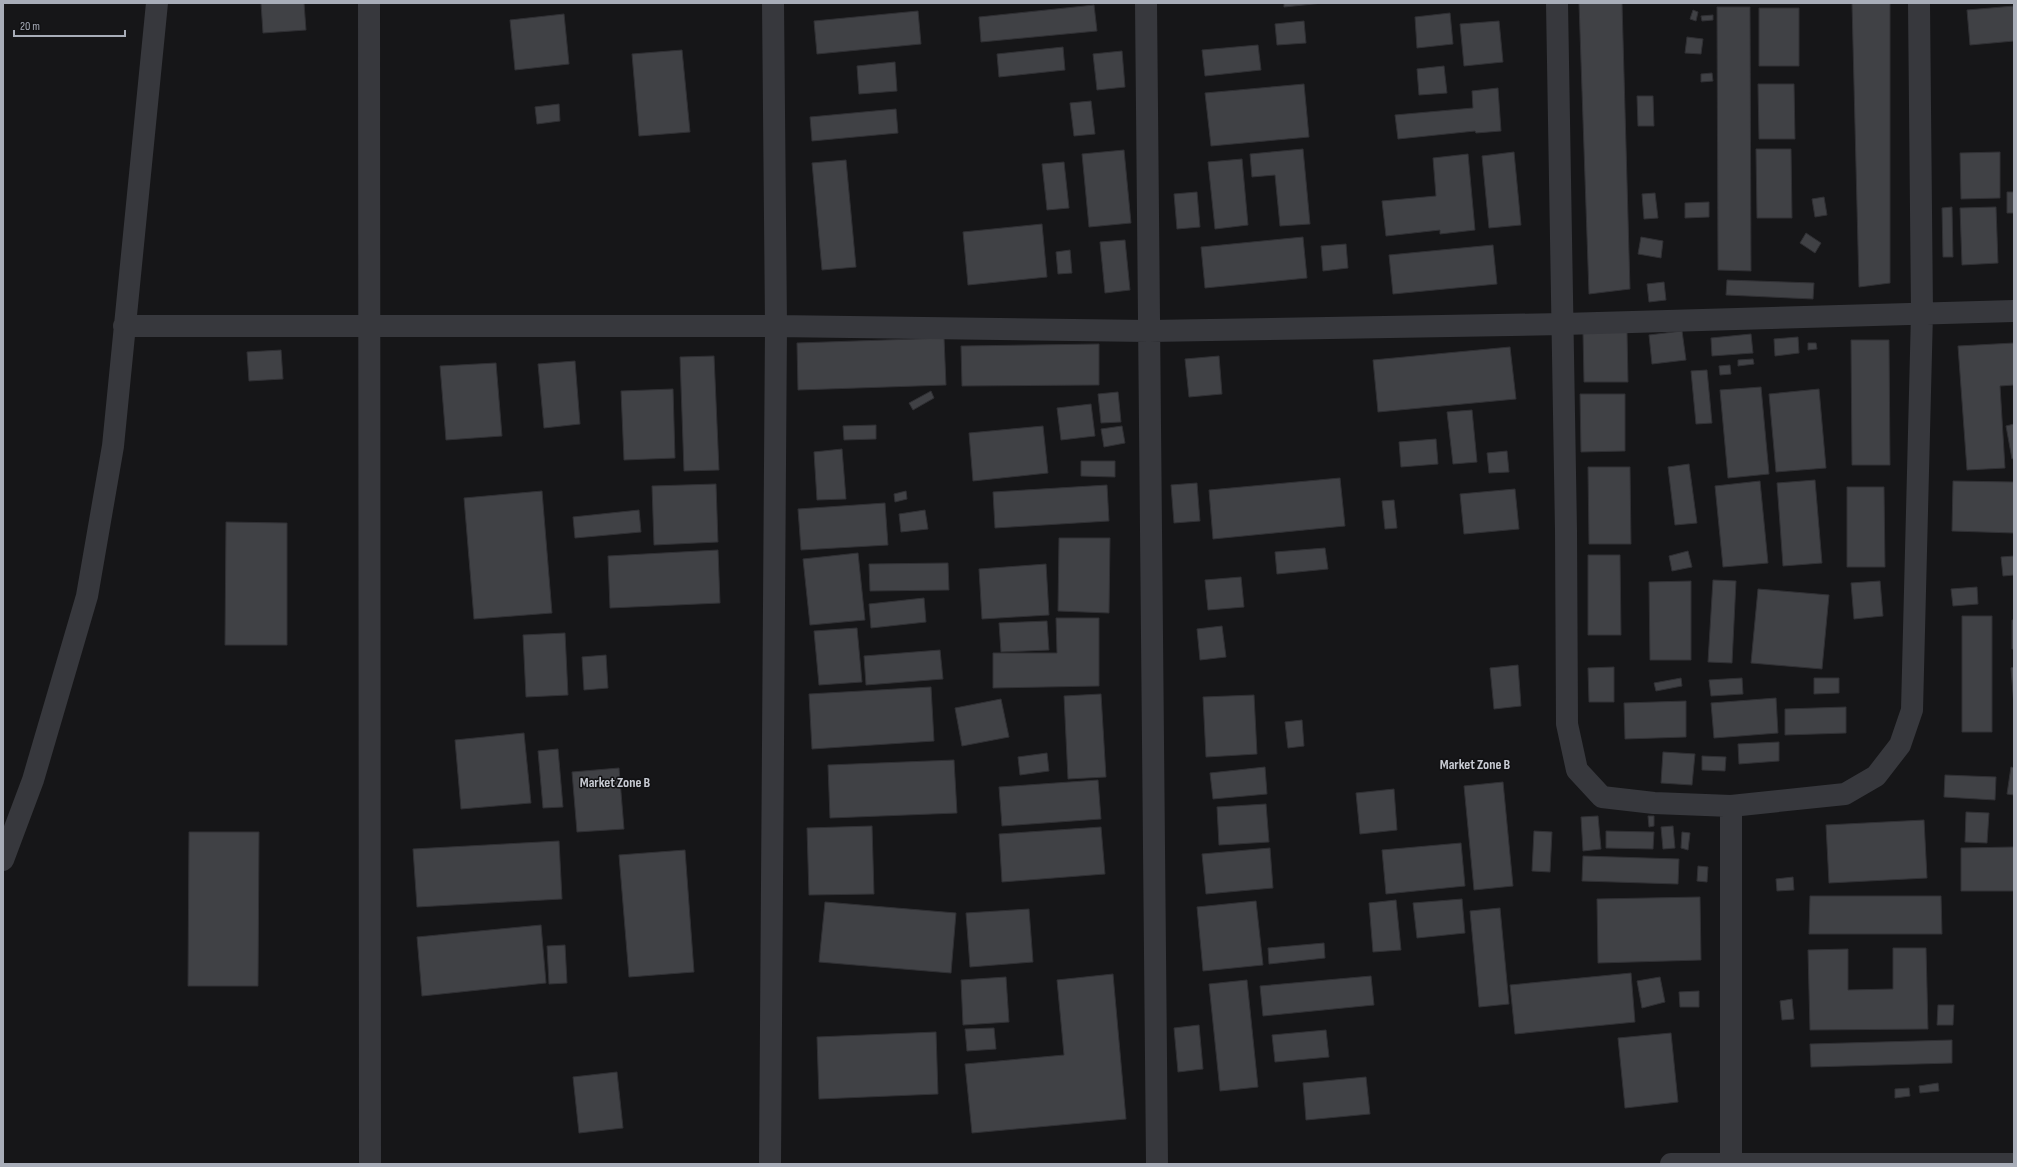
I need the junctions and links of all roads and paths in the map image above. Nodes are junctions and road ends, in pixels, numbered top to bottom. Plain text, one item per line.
1 (157, 3) edge
2 (368, 3) edge
3 (773, 3) edge
4 (1146, 3) edge
5 (1557, 3) edge
6 (1919, 3) edge
7 (2014, 311) edge
8 (1922, 314) junction
9 (1563, 324) junction
10 (370, 325) junction
11 (124, 326) junction
12 (776, 326) junction
13 (1149, 331) junction
14 (1731, 806) junction
15 (3, 860) edge
16 (370, 1164) edge
17 (770, 1164) edge
18 (1157, 1164) edge
19 (1671, 1164) edge
20 (1731, 1164) edge
21 (2014, 1164) edge

1 - 11 street
2 - 10 street
3 - 12 street
4 - 13 street
5 - 9 street
6 - 8 street
7 - 8 street
8 - 9 street
8 - 14 street
9 - 13 street
9 - 14 street
10 - 11 street
10 - 12 street
10 - 16 street
11 - 15 street
12 - 13 street
12 - 17 street
13 - 18 street
14 - 20 street
19 - 20 street
20 - 21 street

